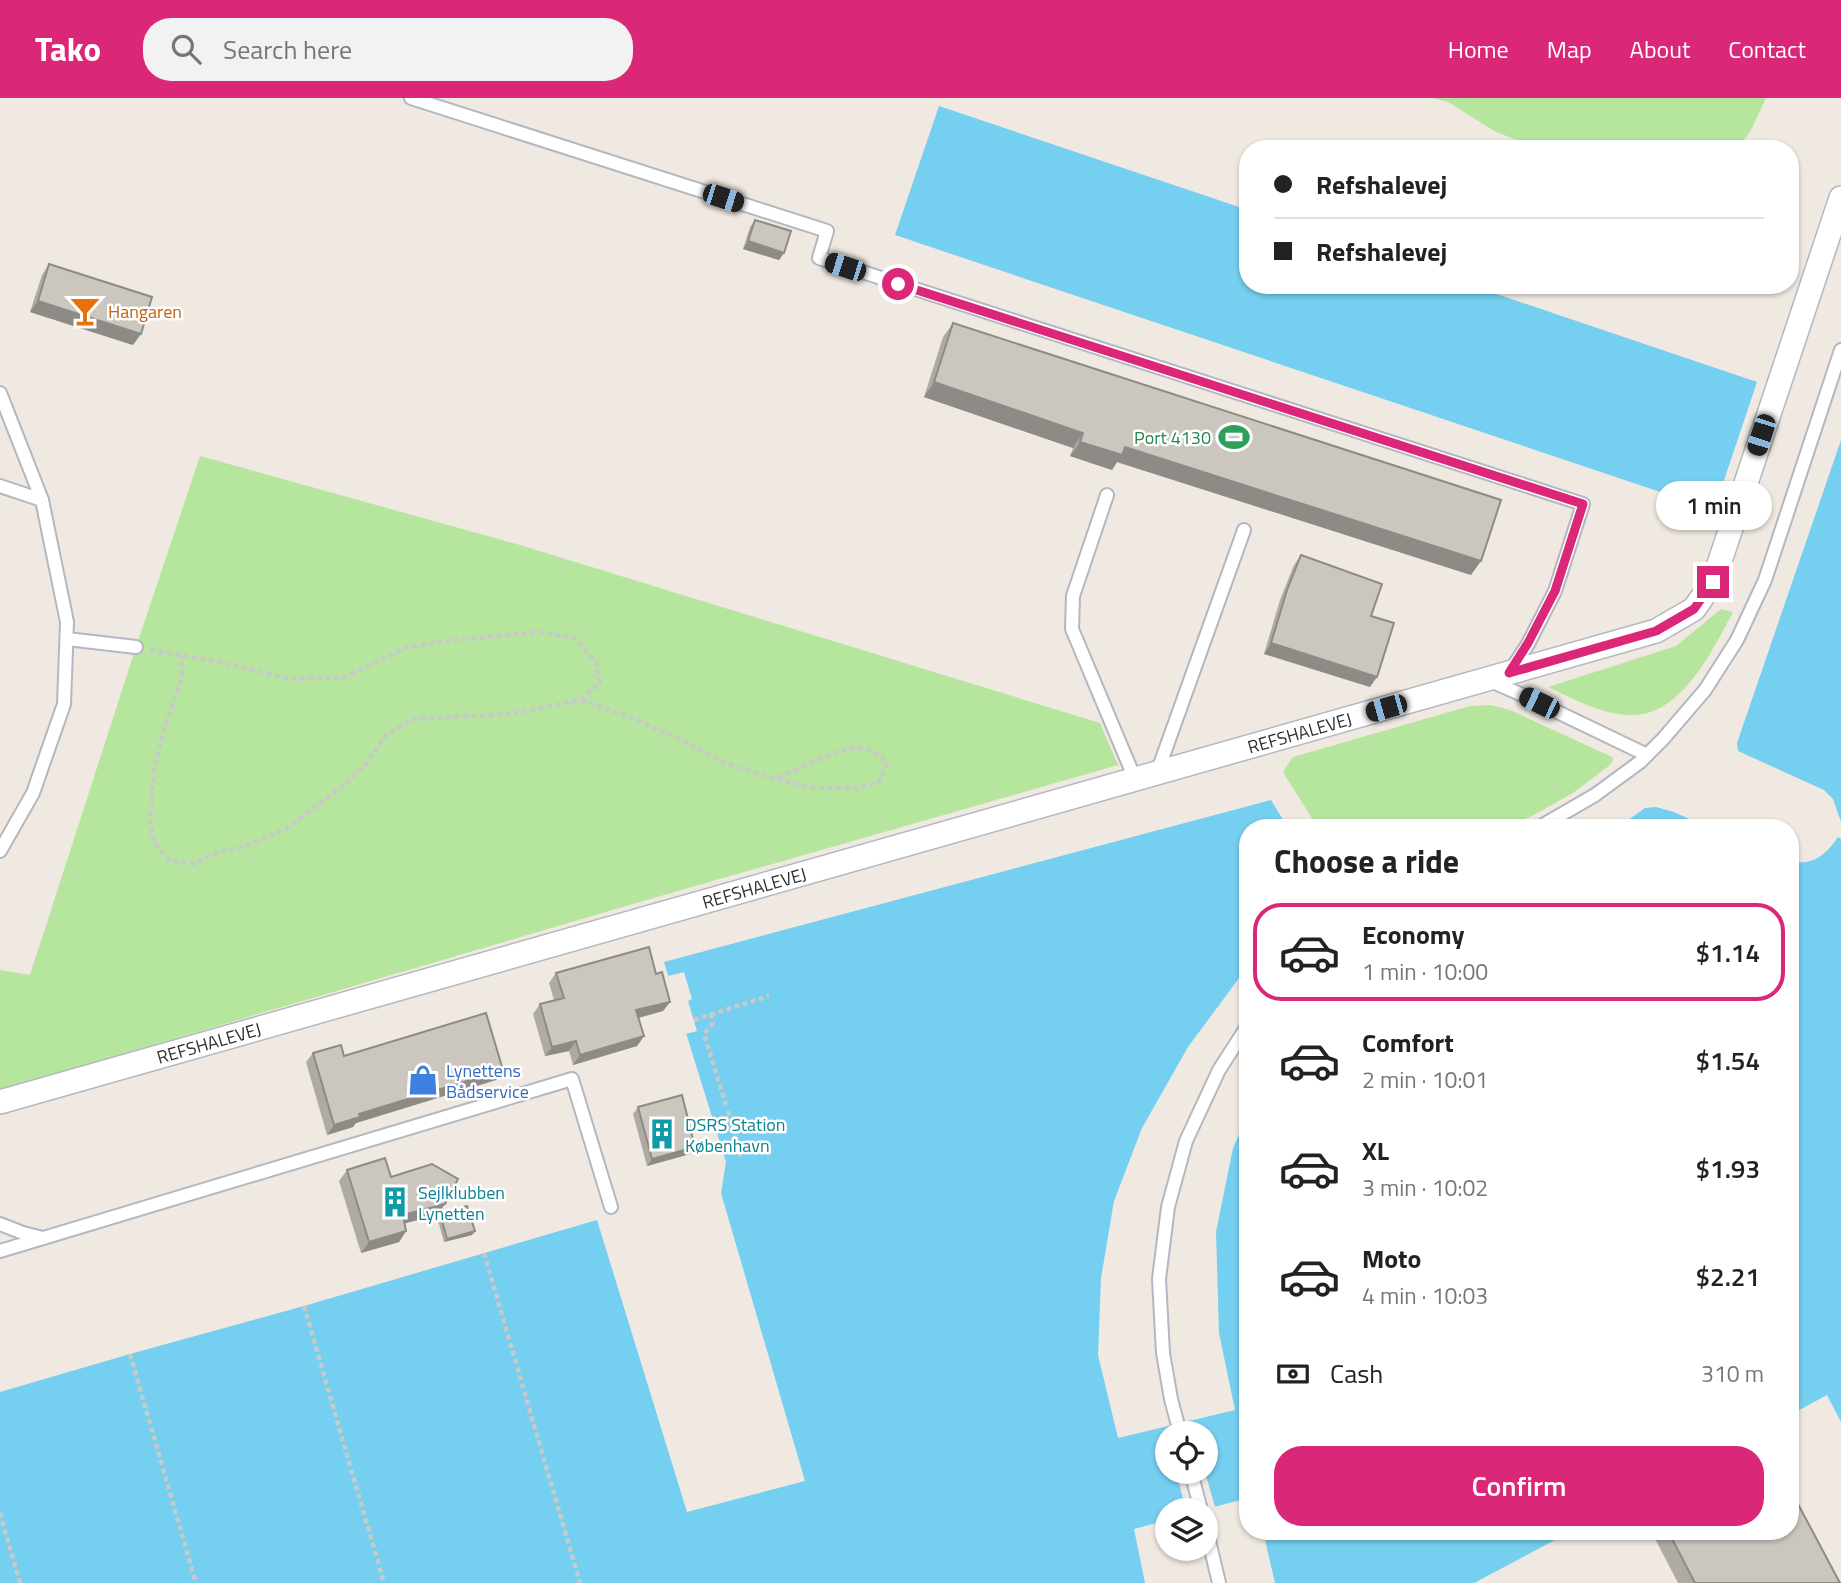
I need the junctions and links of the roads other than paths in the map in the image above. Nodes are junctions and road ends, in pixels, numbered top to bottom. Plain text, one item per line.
1 (411, 98) edge
2 (1841, 198) edge
3 (1841, 350) edge
4 (0, 393) edge
5 (0, 486) edge
6 (1107, 495) dead end
7 (42, 500) junction
8 (1244, 530) dead end
9 (66, 639) junction
10 (136, 647) road end
11 (1498, 676) junction
12 (1647, 755) junction
13 (1146, 776) junction
14 (1554, 819) edge
15 (0, 851) edge
16 (1239, 1039) edge
17 (0, 1102) edge
18 (611, 1207) dead end
19 (0, 1224) edge
20 (43, 1238) junction
21 (0, 1251) edge
22 (1177, 1421) edge
23 (1214, 1561) edge
24 (1219, 1583) edge

1 - 11 lane
2 - 11 street, REFSHALEVEJ
3 - 12 lane
4 - 7 lane
5 - 7 lane
6 - 13 lane
7 - 9 lane
8 - 13 lane
9 - 10 lane
9 - 15 lane
11 - 12 lane
11 - 13 street, REFSHALEVEJ
12 - 14 lane
13 - 17 street, REFSHALEVEJ
16 - 22 lane
18 - 20 lane
19 - 20 lane
20 - 21 lane
23 - 24 lane

